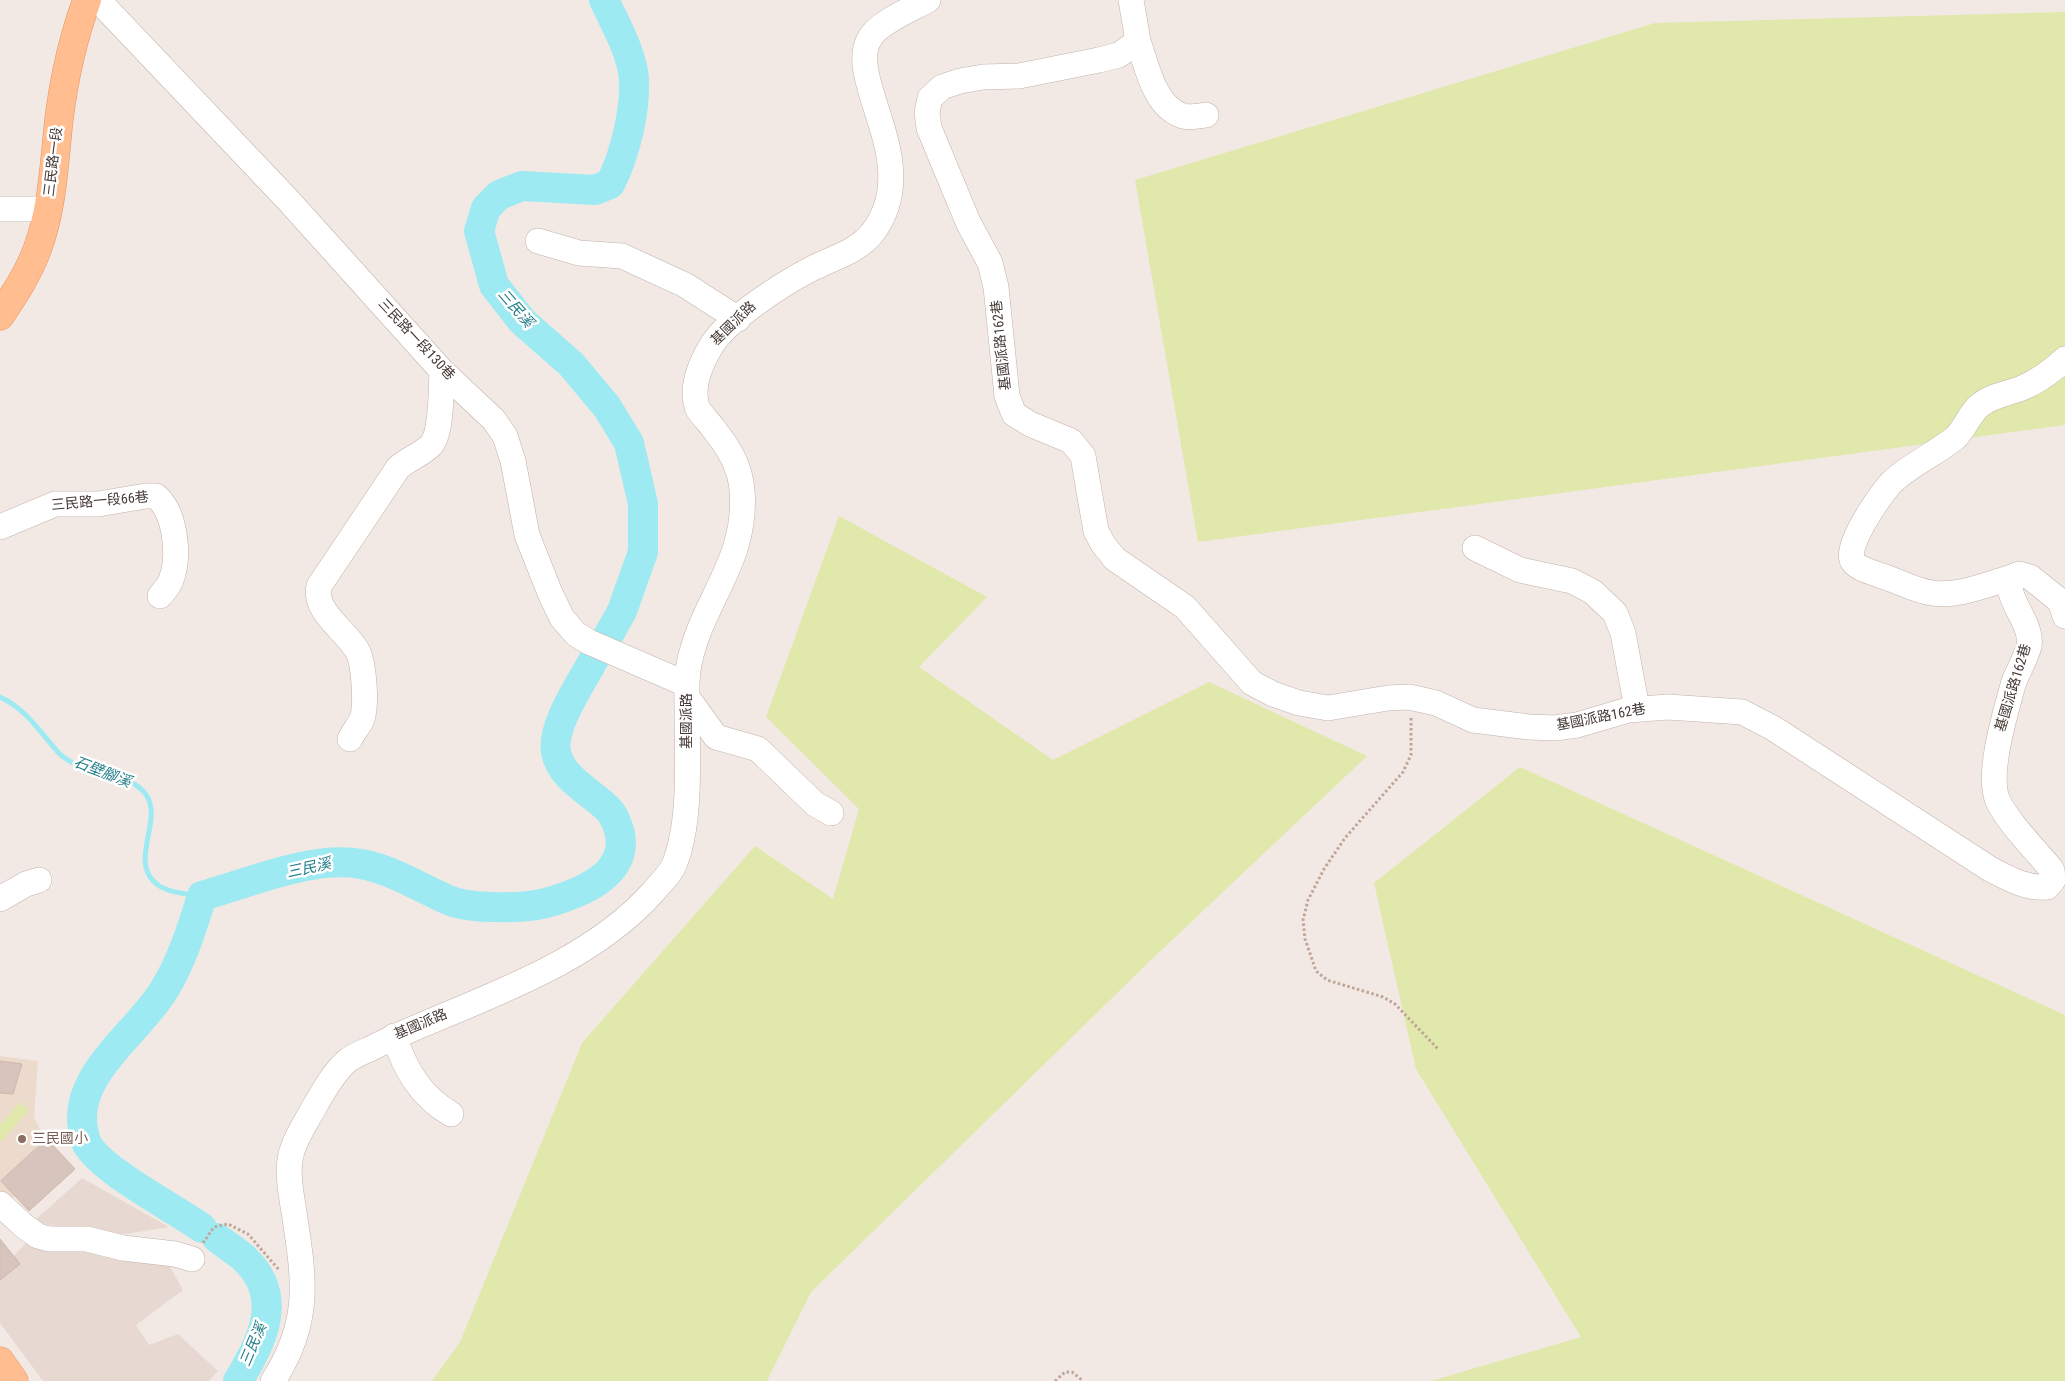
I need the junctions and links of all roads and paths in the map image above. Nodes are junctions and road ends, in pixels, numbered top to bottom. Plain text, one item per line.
1 (87, 0) edge
2 (98, 0) edge
3 (928, 0) edge
4 (1131, 0) edge
5 (1138, 41) junction
6 (1206, 115) dead end
7 (0, 209) edge
8 (48, 209) junction
9 (538, 241) dead end
10 (0, 316) edge
11 (738, 319) junction
12 (2065, 358) edge
13 (442, 371) junction
14 (0, 527) edge
15 (1475, 548) dead end
16 (2009, 578) junction
17 (160, 596) dead end
18 (2065, 616) edge
19 (687, 691) junction
20 (1409, 697) junction
21 (1637, 709) junction
22 (350, 739) dead end
23 (831, 813) dead end
24 (39, 880) dead end
25 (0, 899) edge
26 (394, 1036) junction
27 (1438, 1049) dead end
28 (451, 1114) dead end
29 (0, 1204) edge
30 (192, 1259) joint
31 (282, 1273) dead end
32 (0, 1361) edge
33 (14, 1381) edge
34 (273, 1381) edge
35 (1056, 1381) edge
36 (1083, 1381) edge

1 - 8 main road, 三民路一段
2 - 13 street, 三民路一段130巷
3 - 11 street, 基國派路
4 - 5 street
5 - 6 street
5 - 20 street, 基國派路162巷
7 - 8 street
8 - 10 main road, 三民路一段
9 - 11 street
11 - 19 street, 基國派路
12 - 16 street
13 - 19 street, 三民路一段130巷
13 - 22 street
14 - 17 street, 三民路一段66巷
15 - 21 street
16 - 18 street
16 - 21 street, 基國派路162巷
19 - 23 street
19 - 26 street, 基國派路
20 - 21 street, 基國派路162巷
20 - 27 path
24 - 25 street
26 - 28 street
26 - 34 street, 基國派路
29 - 30 street
30 - 31 path
32 - 33 main road
35 - 36 path

